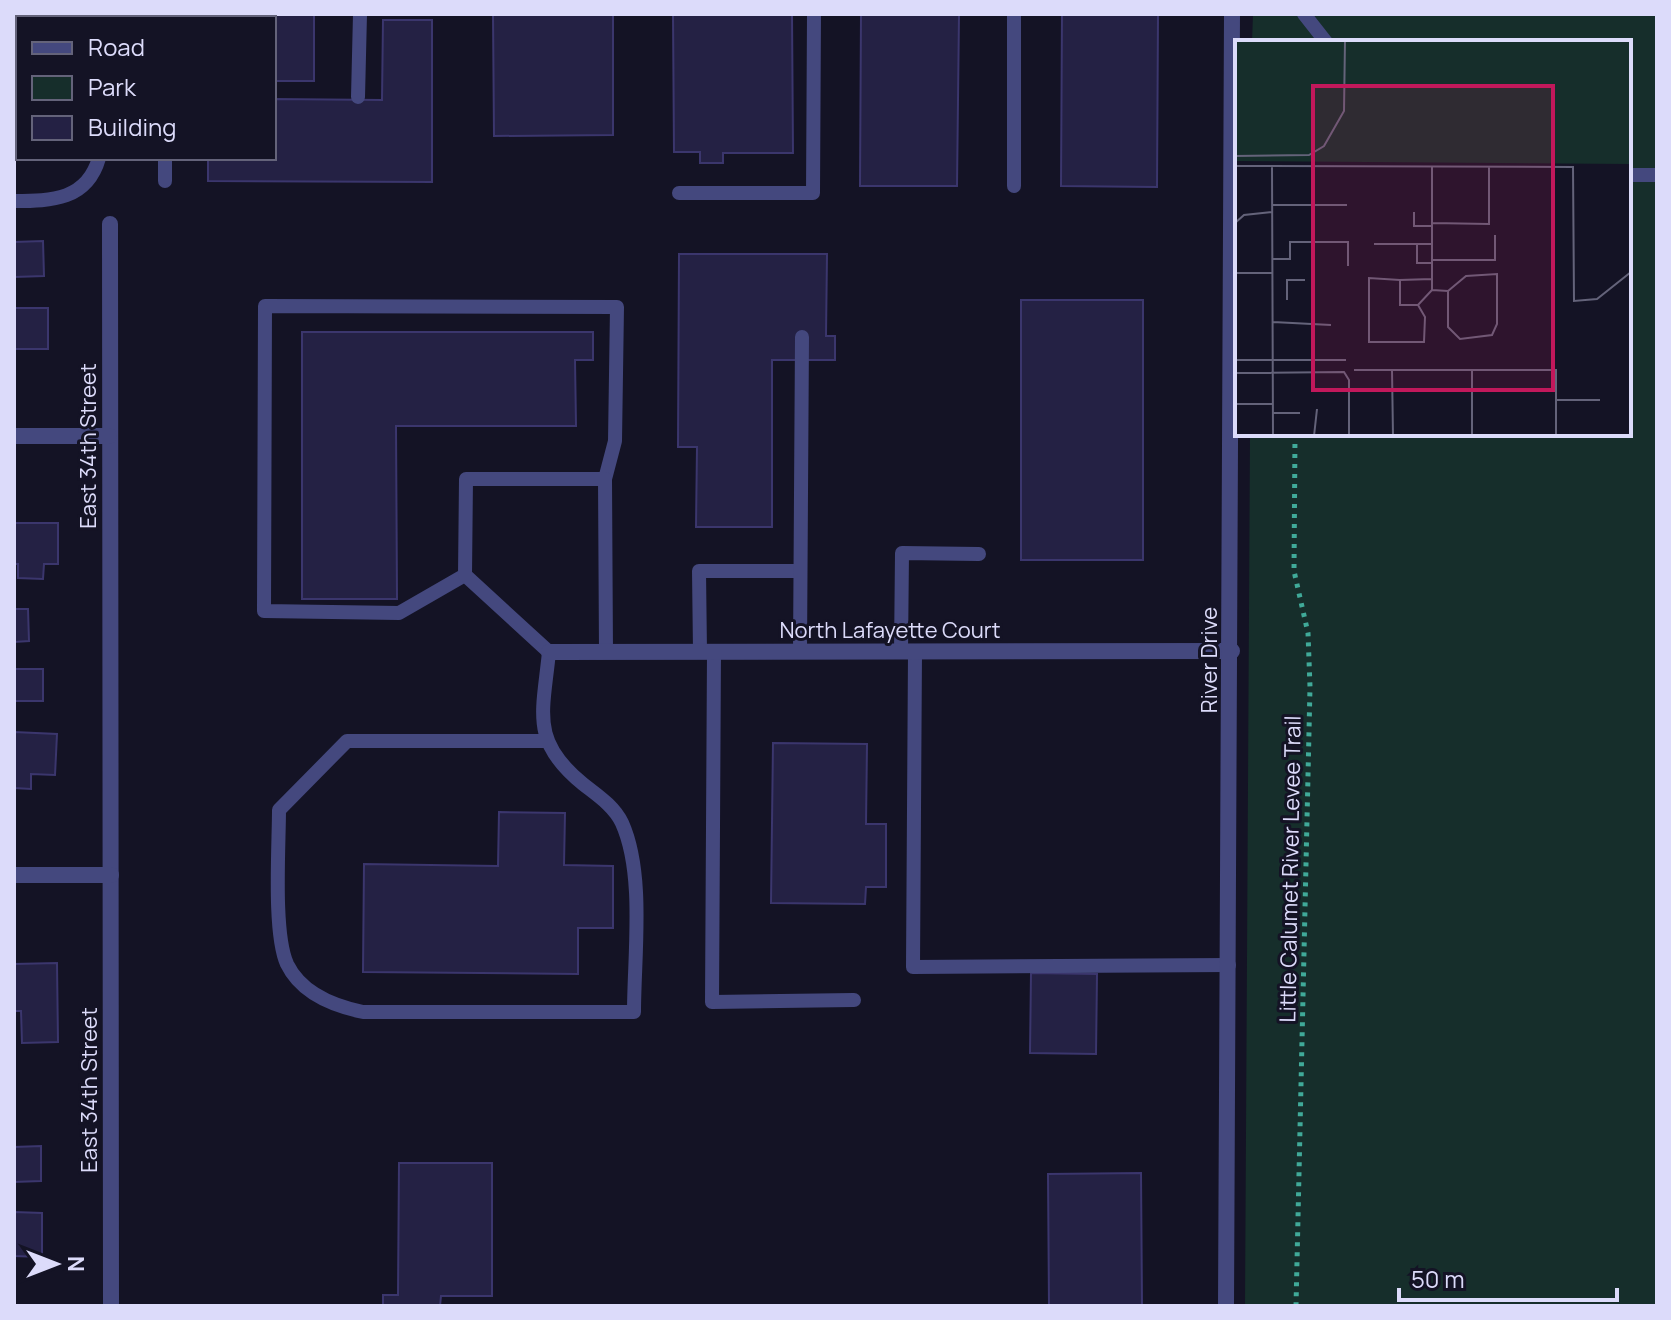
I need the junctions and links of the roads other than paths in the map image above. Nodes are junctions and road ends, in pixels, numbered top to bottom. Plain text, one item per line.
1 (360, 14) edge
2 (814, 14) edge
3 (1014, 14) edge
4 (1232, 14) edge
5 (1304, 14) edge
6 (1324, 40) edge
7 (358, 97) dead end
8 (98, 160) edge
9 (165, 160) edge
10 (1631, 175) edge
11 (1657, 175) edge
12 (165, 181) dead end
13 (1014, 186) dead end
14 (679, 193) dead end
15 (14, 201) edge
16 (110, 224) dead end
17 (802, 337) dead end
18 (14, 436) edge
19 (109, 436) junction
20 (605, 479) junction
21 (979, 554) dead end
22 (800, 571) junction
23 (465, 575) junction
24 (1232, 651) junction
25 (549, 652) junction
26 (606, 652) junction
27 (707, 652) junction
28 (800, 652) junction
29 (908, 652) junction
30 (545, 741) junction
31 (14, 875) edge
32 (111, 875) junction
33 (1229, 965) junction
34 (854, 1000) dead end
35 (111, 1306) edge
36 (1226, 1306) edge

1 - 7 lane
2 - 14 lane
3 - 13 lane
4 - 24 street, River Drive
5 - 6 lane
8 - 15 lane
9 - 12 lane
10 - 11 lane
16 - 19 street, East 34th Street
17 - 22 lane
18 - 19 street
19 - 32 street, East 34th Street
20 - 23 lane
20 - 23 lane
20 - 26 lane
21 - 29 lane
22 - 27 lane
22 - 28 lane
23 - 25 lane
24 - 29 street, North Lafayette Court
24 - 33 street, River Drive
25 - 26 street, North Lafayette Court
25 - 30 lane
26 - 27 street, North Lafayette Court
27 - 28 street, North Lafayette Court
27 - 34 lane
28 - 29 street, North Lafayette Court
29 - 33 lane
30 - 30 lane
31 - 32 street
32 - 35 street, East 34th Street
33 - 36 street, River Drive

